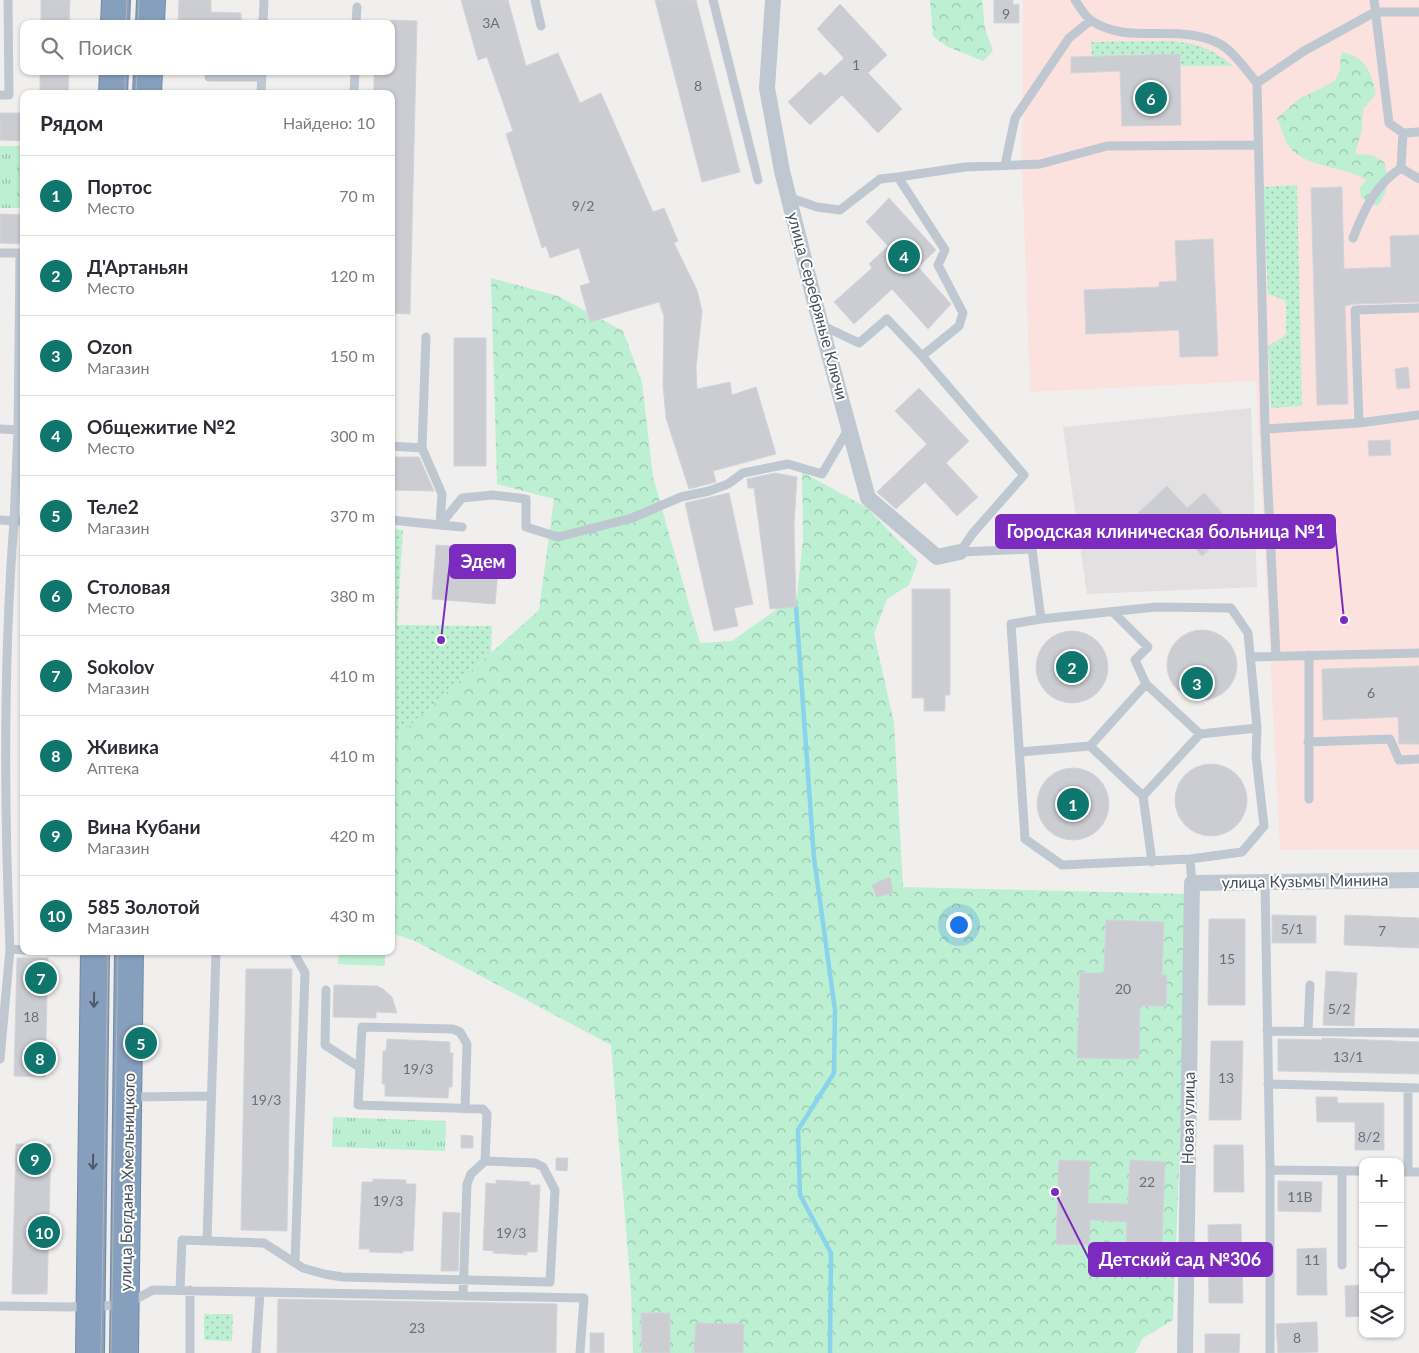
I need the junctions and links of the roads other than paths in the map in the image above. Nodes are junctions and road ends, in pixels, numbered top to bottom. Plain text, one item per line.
1 (8, 0) edge
2 (116, 0) edge
3 (151, 0) edge
4 (264, 0) edge
5 (535, 0) edge
6 (713, 0) edge
7 (773, 0) edge
8 (1075, 0) edge
9 (1374, 0) edge
10 (357, 7) dead end
11 (1375, 12) junction
12 (1419, 12) edge
13 (115, 20) edge
14 (150, 20) edge
15 (263, 20) edge
16 (356, 20) edge
17 (1090, 21) junction
18 (541, 26) dead end
19 (114, 75) edge
20 (148, 75) edge
21 (245, 75) edge
22 (262, 75) edge
23 (355, 75) edge
24 (210, 77) dead end
25 (1257, 83) junction
26 (113, 90) edge
27 (147, 90) edge
28 (261, 90) edge
29 (354, 90) edge
30 (0, 95) edge
31 (1403, 132) junction
32 (1419, 132) edge
33 (1257, 145) junction
34 (1006, 165) junction
35 (1401, 168) junction
36 (898, 177) junction
37 (1419, 179) edge
38 (758, 180) dead end
39 (788, 197) junction
40 (1353, 238) dead end
41 (0, 253) edge
42 (20, 253) edge
43 (1419, 308) edge
44 (821, 324) junction
45 (426, 338) dead end
46 (922, 356) junction
47 (1419, 415) edge
48 (20, 417) edge
49 (1359, 423) junction
50 (850, 426) junction
51 (1264, 428) junction
52 (0, 429) edge
53 (18, 430) junction
54 (395, 446) edge
55 (422, 448) junction
56 (0, 520) edge
57 (395, 520) edge
58 (14, 521) junction
59 (20, 521) edge
60 (440, 525) junction
61 (462, 527) dead end
62 (960, 552) junction
63 (4, 593) edge
64 (1113, 612) junction
65 (1041, 619) junction
66 (1419, 653) edge
67 (1276, 656) junction
68 (1309, 656) junction
69 (1250, 657) junction
70 (1146, 684) junction
71 (1257, 728) junction
72 (1200, 734) junction
73 (1308, 742) junction
74 (1090, 746) junction
75 (1020, 752) junction
76 (3, 754) edge
77 (1419, 759) edge
78 (1143, 796) junction
79 (1309, 799) dead end
80 (1190, 860) junction
81 (1152, 862) junction
82 (1419, 880) edge
83 (1265, 882) junction
84 (1192, 883) junction
85 (4, 910) edge
86 (10, 949) junction
87 (20, 950) edge
88 (95, 955) edge
89 (129, 955) edge
90 (216, 955) edge
91 (295, 955) edge
92 (1310, 986) dead end
93 (326, 990) dead end
94 (1267, 1031) junction
95 (1308, 1032) junction
96 (1419, 1033) edge
97 (0, 1058) edge
98 (359, 1067) junction
99 (1268, 1084) junction
100 (1408, 1088) junction
101 (1419, 1088) edge
102 (211, 1096) junction
103 (129, 1097) junction
104 (465, 1109) junction
105 (485, 1161) junction
106 (1270, 1170) junction
107 (1342, 1171) junction
108 (1359, 1171) edge
109 (1404, 1172) edge
110 (1419, 1172) edge
111 (207, 1241) junction
112 (295, 1263) junction
113 (1342, 1264) dead end
114 (463, 1281) junction
115 (180, 1290) junction
116 (190, 1290) junction
117 (260, 1292) junction
118 (463, 1296) junction
119 (125, 1305) junction
120 (0, 1306) edge
121 (91, 1306) junction
122 (90, 1353) edge
123 (124, 1353) edge
124 (190, 1353) edge
125 (256, 1353) edge
126 (580, 1353) edge
127 (1185, 1353) edge
128 (1270, 1353) edge

1 - 30 lane
2 - 13 highway
3 - 14 highway
4 - 15 lane
5 - 18 lane
6 - 38 lane
7 - 39 street, улица Серебряные Ключи
8 - 17 lane
9 - 11 lane
10 - 16 lane
11 - 12 lane
11 - 25 lane
11 - 31 lane
17 - 25 lane
17 - 34 lane
19 - 26 highway
20 - 27 highway
21 - 24 lane
22 - 28 lane
23 - 29 lane
25 - 33 lane
31 - 32 lane
31 - 35 lane
33 - 34 lane
33 - 51 lane
34 - 36 lane
35 - 37 lane
35 - 40 lane
36 - 39 lane
36 - 46 lane
39 - 44 street, улица Серебряные Ключи
41 - 42 lane
43 - 49 lane
44 - 46 lane
44 - 50 street, улица Серебряные Ключи
45 - 55 lane
46 - 62 lane
47 - 49 lane
48 - 53 lane
49 - 51 lane
50 - 60 lane
50 - 62 street, улица Серебряные Ключи
51 - 67 lane
52 - 53 lane
53 - 58 lane
54 - 55 lane
55 - 60 lane
56 - 58 lane
57 - 60 lane
58 - 59 lane
58 - 63 lane
60 - 61 lane
62 - 65 lane
63 - 76 lane
64 - 65 lane
64 - 69 lane
64 - 70 lane
65 - 75 lane
66 - 68 lane
67 - 68 lane
67 - 69 lane
68 - 73 lane
69 - 71 lane
70 - 72 lane
70 - 74 lane
71 - 72 lane
71 - 80 lane
72 - 78 lane
73 - 77 lane
73 - 79 lane
74 - 75 lane
74 - 78 lane
75 - 81 lane
76 - 85 lane
78 - 81 lane
80 - 81 lane
80 - 84 lane
82 - 83 street, улица Кузьмы Минина
83 - 84 street, улица Кузьмы Минина
83 - 94 lane
84 - 127 street, Новая улица
85 - 86 lane
86 - 87 lane
86 - 97 lane
88 -> 121 highway
89 - 103 highway, улица Богдана Хмельницкого
90 - 102 lane
91 - 112 lane
92 - 95 lane
93 - 98 lane
94 - 95 lane
94 - 99 lane
95 - 96 lane
98 - 104 lane
98 - 104 lane
99 - 100 lane
99 - 106 lane
100 - 101 lane
100 - 109 lane
102 - 103 lane
102 - 111 lane
103 - 119 highway, улица Богдана Хмельницкого
104 - 105 lane
105 - 114 lane
105 - 114 lane
106 - 107 lane
106 - 128 lane
107 - 108 lane
107 - 113 lane
109 - 110 lane
111 - 112 lane
111 - 115 lane
112 - 114 lane
114 - 118 lane
115 - 116 lane
115 - 119 lane
116 - 117 lane
116 - 124 lane
117 - 118 lane
117 - 125 lane
118 - 126 lane
119 - 121 lane
119 - 123 highway, улица Богдана Хмельницкого
120 - 121 lane
121 - 122 highway

